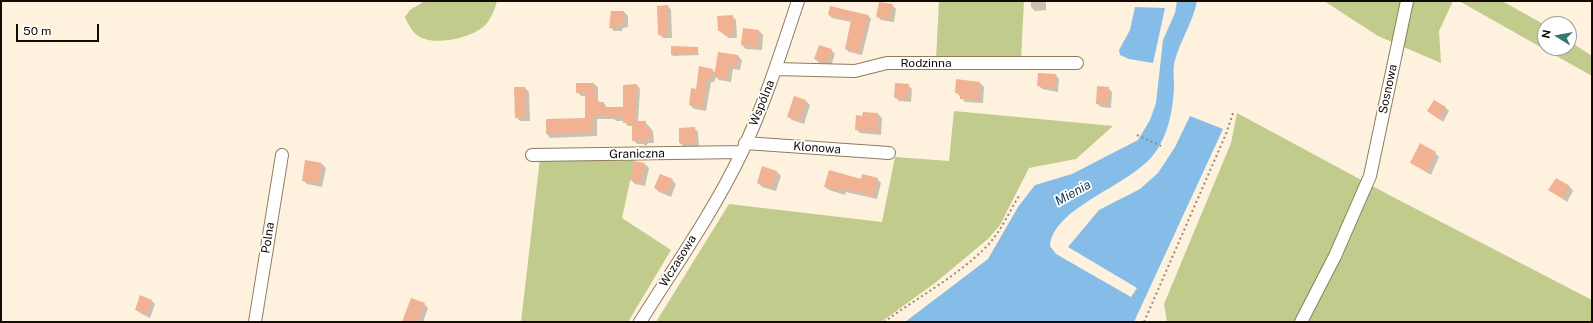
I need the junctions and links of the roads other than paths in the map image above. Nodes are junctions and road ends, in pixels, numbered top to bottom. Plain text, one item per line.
1 (798, 1) edge
2 (1407, 1) edge
3 (1077, 63) dead end
4 (775, 69) junction
5 (744, 148) junction
6 (888, 153) dead end
7 (282, 155) dead end
8 (532, 155) dead end
9 (716, 200) joint
10 (255, 322) edge
11 (640, 322) edge
12 (1301, 322) edge

1 - 4 street, Wspólna
2 - 12 street, Sosnowa
3 - 4 street, Rodzinna
4 - 5 street, Wspólna
5 - 6 street, Klonowa
5 - 8 street, Graniczna
5 - 9 street, Wspólna
7 - 10 street, Polna
9 - 11 street, Wczasowa

